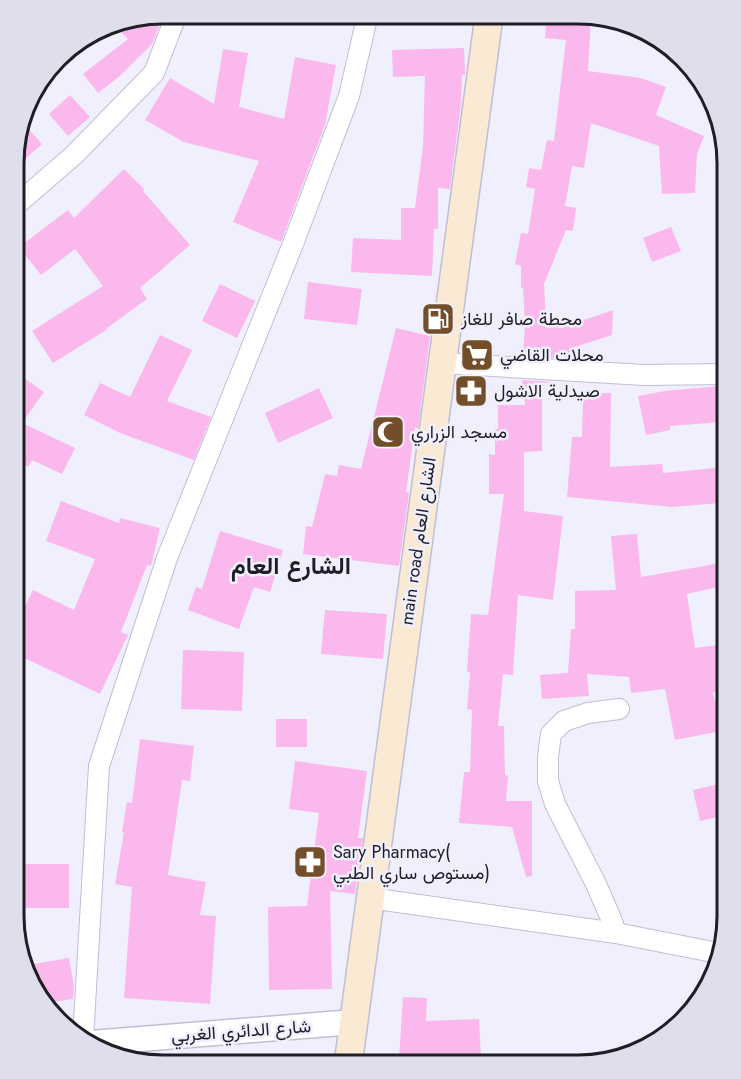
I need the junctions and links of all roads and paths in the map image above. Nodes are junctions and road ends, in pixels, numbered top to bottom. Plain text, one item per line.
1 (173, 24) edge
2 (366, 24) edge
3 (488, 24) edge
4 (24, 198) edge
5 (442, 363) junction
6 (717, 374) edge
7 (619, 709) dead end
8 (370, 898) junction
9 (616, 933) junction
10 (712, 952) edge
11 (354, 1022) junction
12 (84, 1030) edge
13 (105, 1042) edge
14 (349, 1055) edge

1 - 4 street
2 - 12 street
3 - 5 main road, main road الشارع العام
5 - 6 street
5 - 8 main road, main road الشارع العام
7 - 9 street
8 - 9 street
8 - 11 main road, main road الشارع العام
9 - 10 street
11 - 13 street, شارع الدائري الغربي
11 - 14 main road, main road الشارع العام

